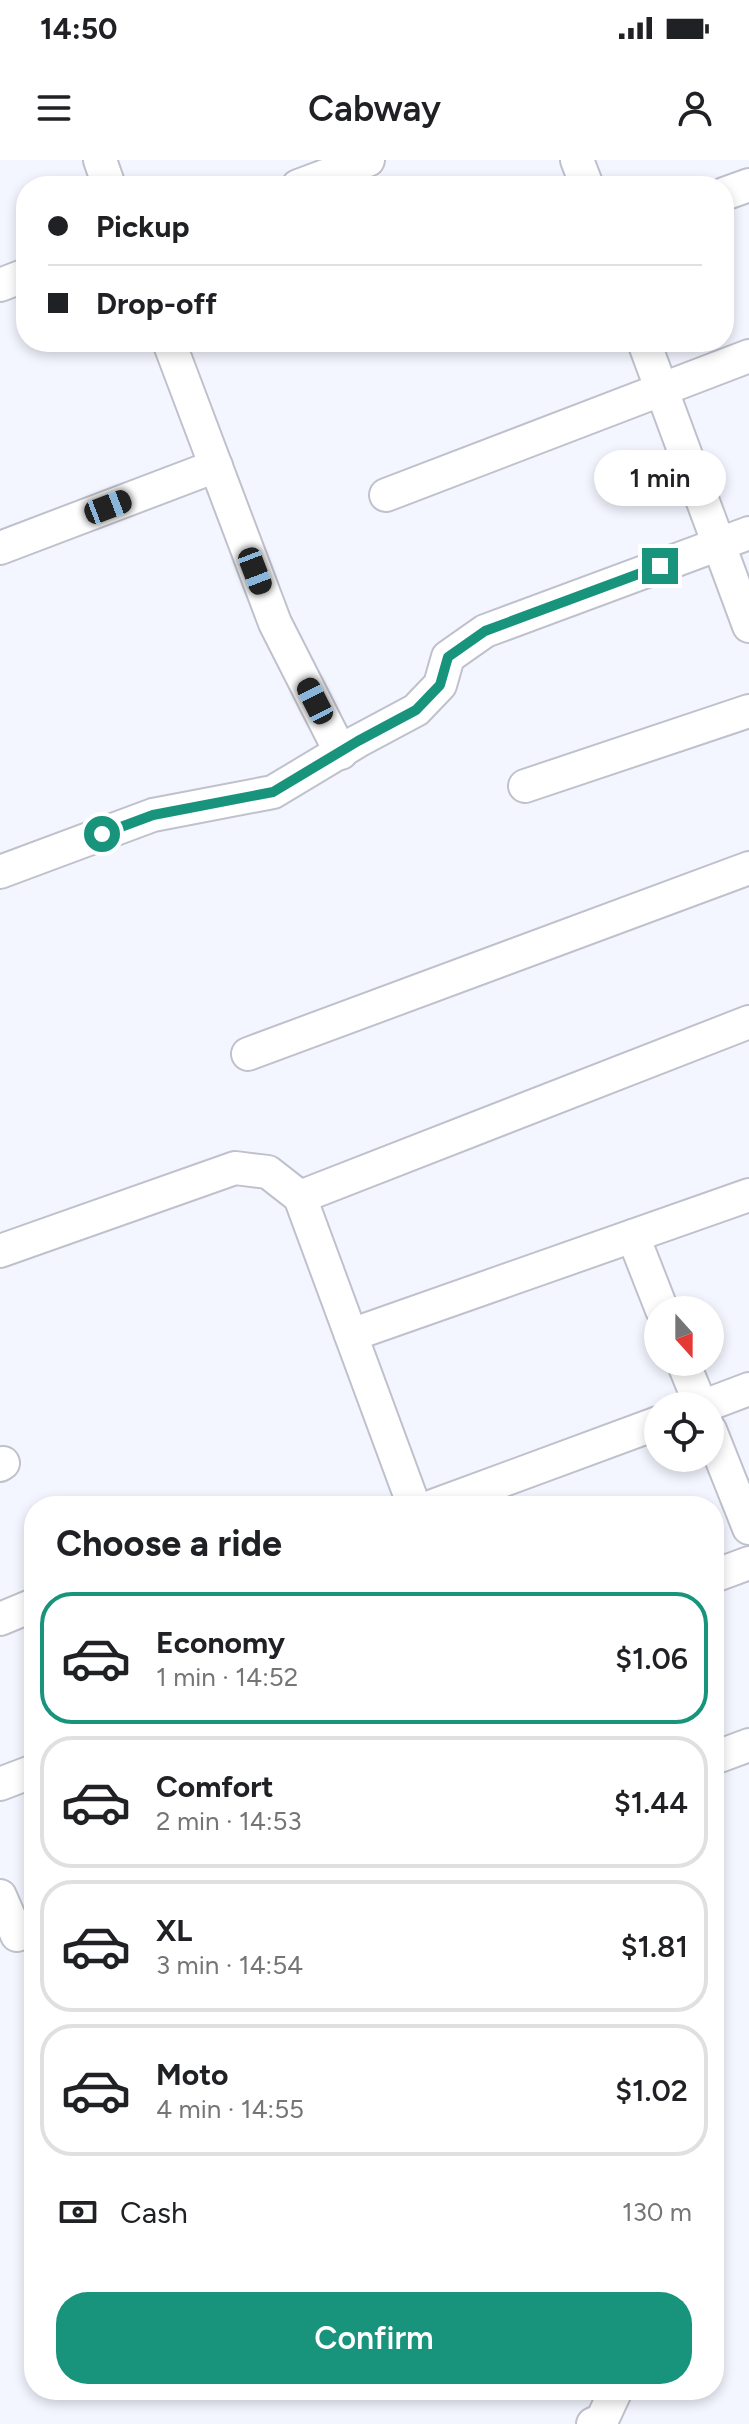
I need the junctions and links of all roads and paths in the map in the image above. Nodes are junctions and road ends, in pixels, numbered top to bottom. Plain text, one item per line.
1 (368, 160) edge
2 (325, 176) edge
3 (173, 352) edge
4 (648, 352) edge
5 (749, 356) edge
6 (662, 389) junction
7 (216, 466) junction
8 (386, 495) dead end
9 (749, 533) edge
10 (719, 545) junction
11 (0, 548) edge
12 (749, 626) edge
13 (749, 711) edge
14 (341, 753) junction
15 (525, 786) dead end
16 (749, 868) edge
17 (0, 872) edge
18 (749, 1022) edge
19 (248, 1054) dead end
20 (749, 1195) edge
21 (300, 1197) junction
22 (633, 1236) junction
23 (0, 1251) edge
24 (657, 1296) edge
25 (351, 1335) junction
26 (749, 1389) edge
27 (724, 1398) edge
28 (644, 1428) edge
29 (724, 1465) edge
30 (410, 1496) edge
31 (460, 1496) edge
32 (749, 1528) edge
33 (749, 1563) edge
34 (724, 1572) edge
35 (24, 1609) edge
36 (0, 1619) edge
37 (749, 1745) edge
38 (724, 1754) edge
39 (24, 1775) edge
40 (0, 1784) edge
41 (0, 1896) edge
42 (17, 1935) edge
43 (611, 2400) edge
44 (600, 2423) edge

1 - 2 street
3 - 7 street
4 - 6 street
5 - 6 street
6 - 8 street
6 - 10 street
7 - 11 street
7 - 14 street
9 - 10 street
10 - 12 street
10 - 14 street
13 - 15 street
14 - 17 street
16 - 19 street
18 - 21 street
20 - 22 street
21 - 23 street
21 - 25 street
22 - 24 street
22 - 25 street
25 - 30 street
26 - 27 street
28 - 31 street
29 - 32 street
33 - 34 street
35 - 36 street
37 - 38 street
39 - 40 street
41 - 42 street
43 - 44 street

